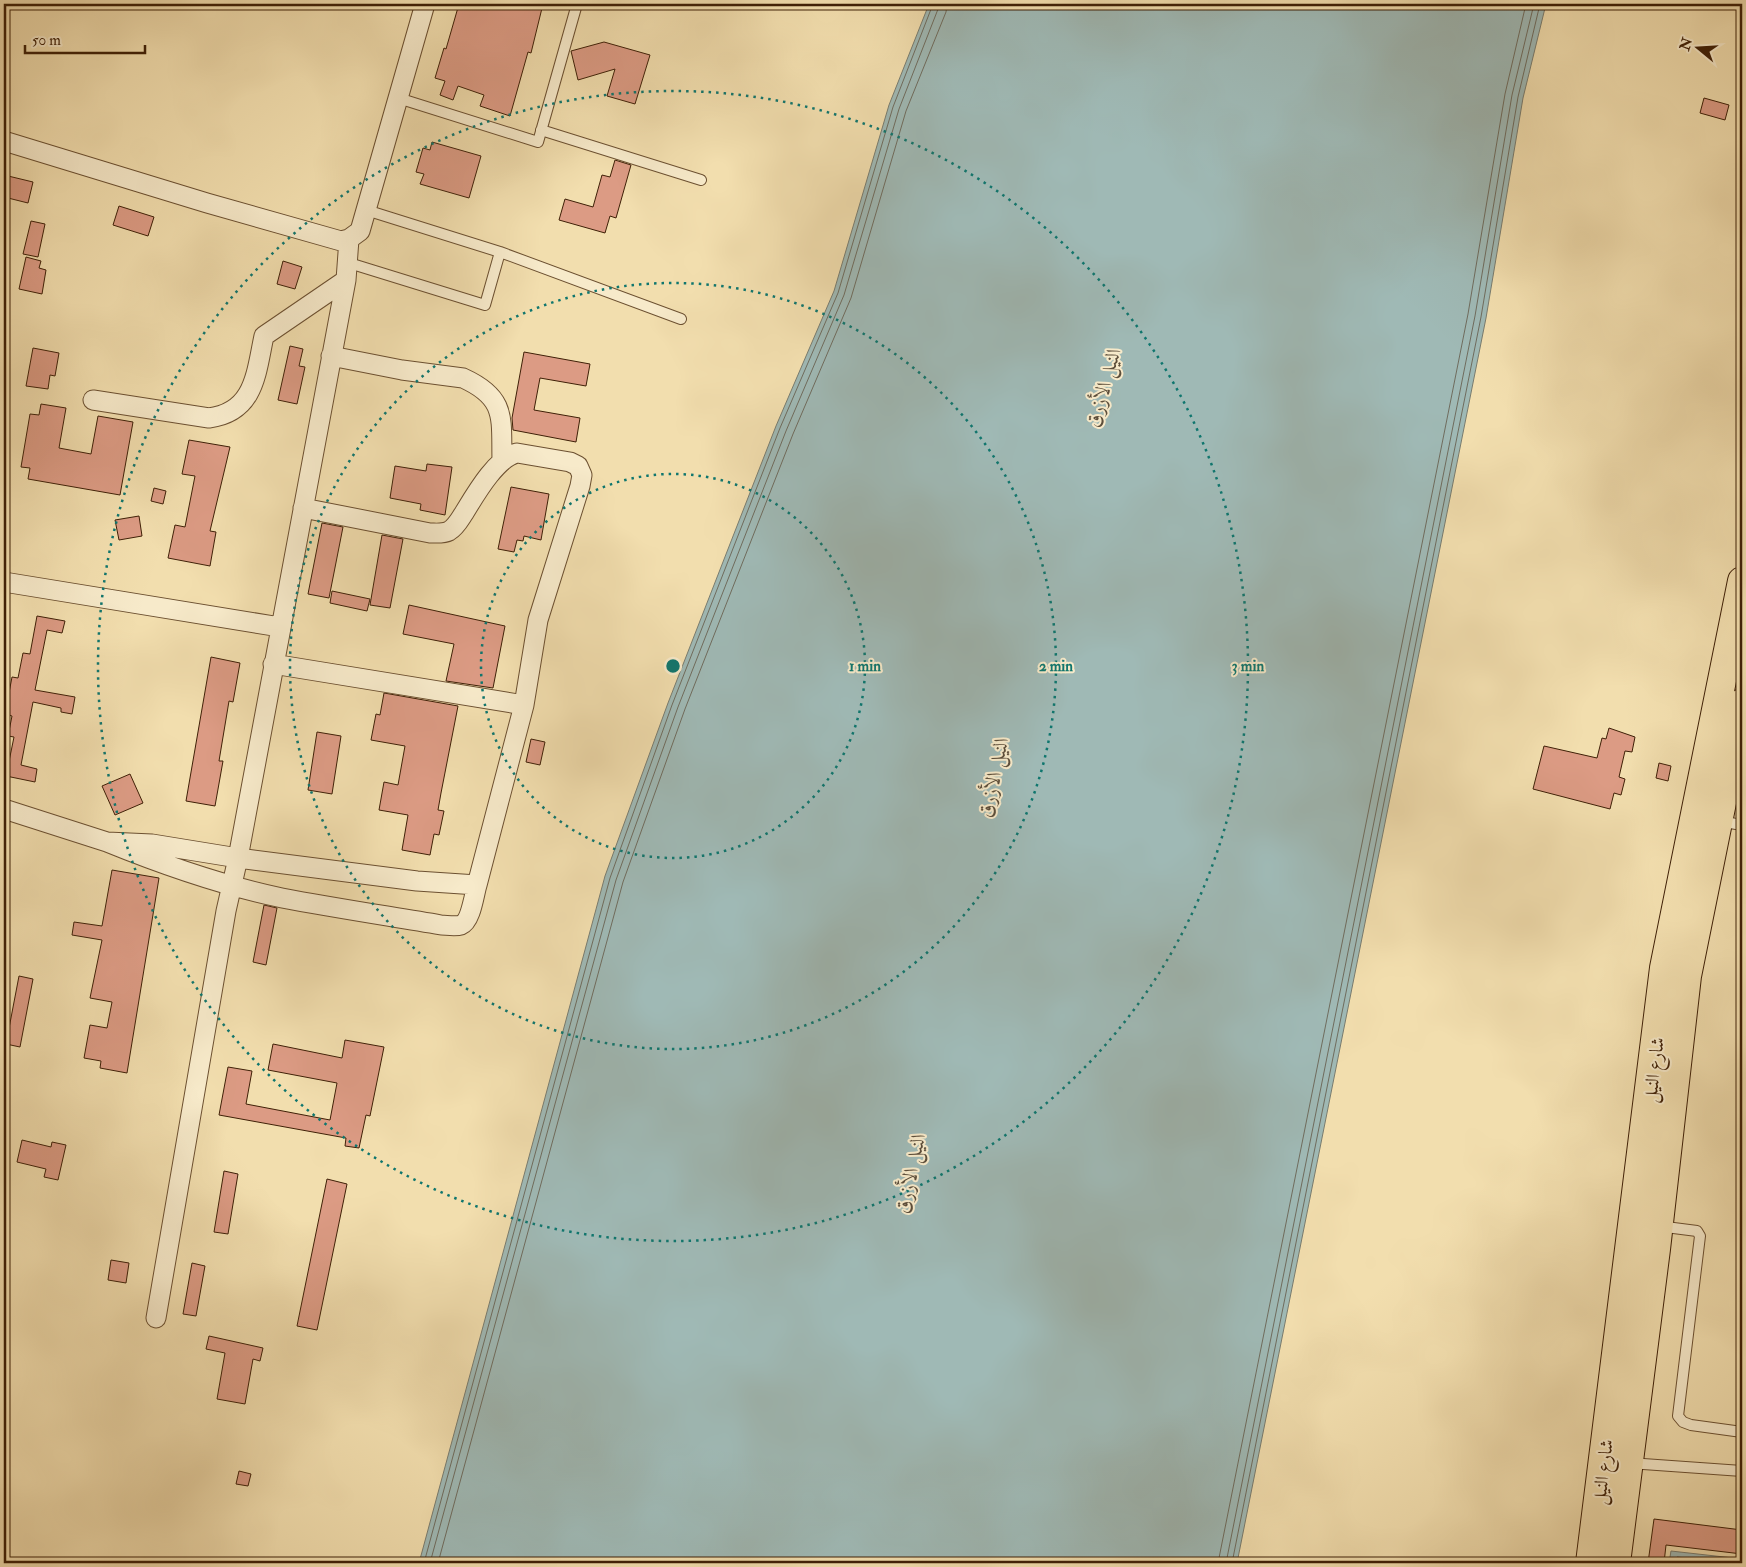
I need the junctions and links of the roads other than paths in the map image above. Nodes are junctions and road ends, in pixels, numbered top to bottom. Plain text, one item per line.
1 (425, 4) edge
2 (577, 4) edge
3 (398, 98) junction
4 (541, 130) junction
5 (4, 141) edge
6 (701, 180) dead end
7 (366, 210) junction
8 (349, 239) junction
9 (500, 252) junction
10 (347, 271) junction
11 (681, 319) dead end
12 (332, 356) junction
13 (92, 400) dead end
14 (502, 460) junction
15 (303, 508) junction
16 (1742, 581) edge
17 (4, 582) edge
18 (280, 627) junction
19 (273, 664) junction
20 (1742, 703) edge
21 (524, 705) junction
22 (4, 809) edge
23 (1730, 823) edge
24 (107, 842) junction
25 (238, 858) junction
26 (233, 885) junction
27 (477, 885) junction
28 (1658, 1226) junction
29 (156, 1318) dead end
30 (1742, 1432) edge
31 (1628, 1463) junction
32 (1742, 1471) edge
33 (1590, 1563) edge
34 (1616, 1563) edge

1 - 3 street
2 - 4 lane
3 - 4 lane
3 - 7 street
4 - 6 lane
5 - 8 street
7 - 8 street
7 - 9 lane
8 - 10 street
9 - 10 lane
9 - 11 lane
10 - 12 street
10 - 13 street
12 - 14 street
12 - 15 street
14 - 15 street
14 - 21 street
15 - 18 street
16 - 33 main road, شارع النيل
17 - 18 street
18 - 19 street
19 - 21 street
19 - 25 street
20 - 23 main road, شارع النيل
21 - 27 street
22 - 24 street
23 - 28 main road, شارع النيل
24 - 25 street
24 - 26 street
25 - 26 street
25 - 27 street
26 - 27 street
26 - 29 street
28 - 30 lane
28 - 31 main road, شارع النيل
31 - 32 lane
31 - 34 main road, شارع النيل

